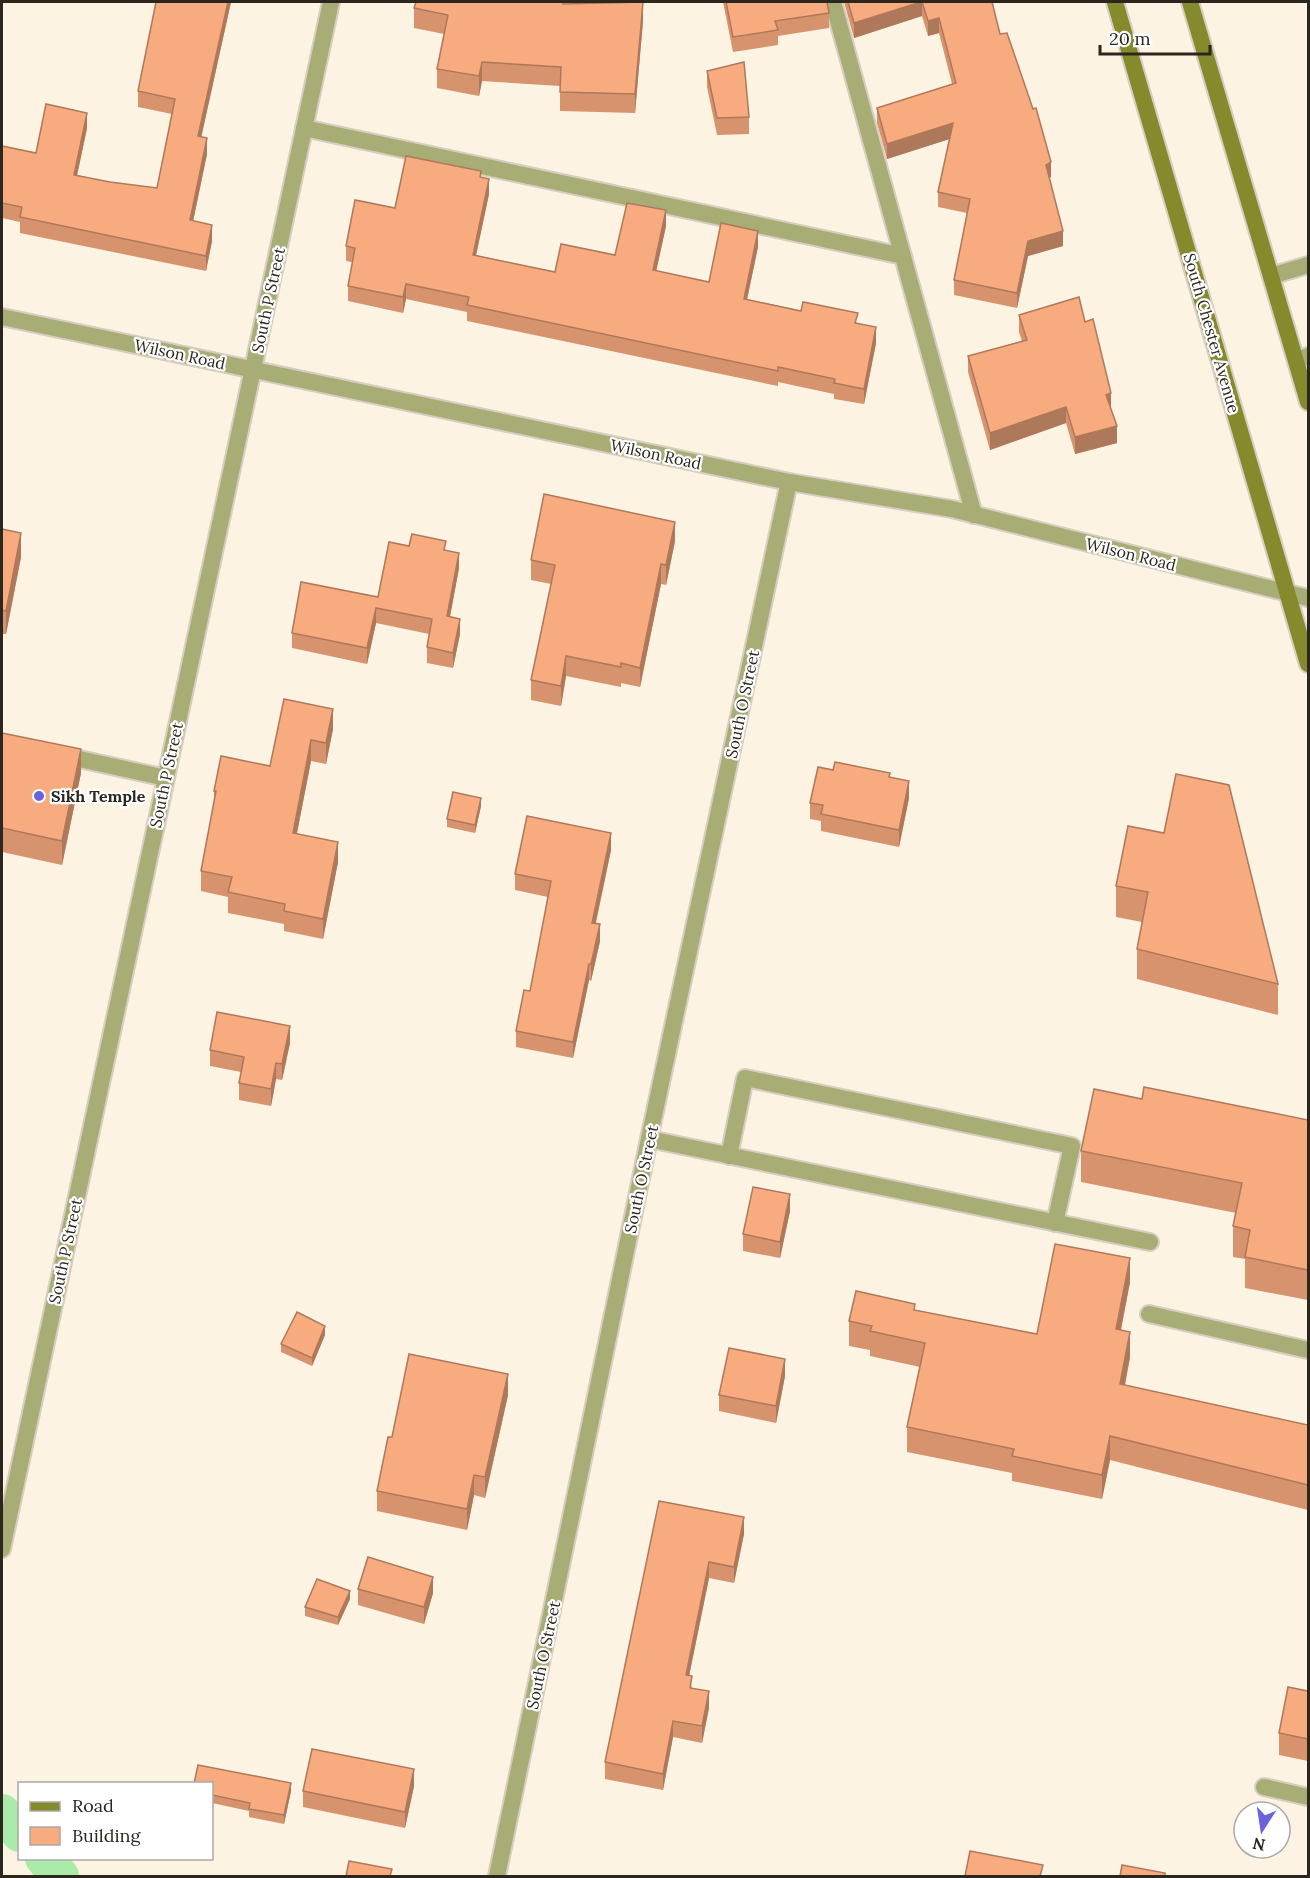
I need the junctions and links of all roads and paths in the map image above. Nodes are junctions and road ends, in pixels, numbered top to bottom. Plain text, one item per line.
1 (331, 2) edge
2 (833, 2) edge
3 (1115, 2) edge
4 (1190, 2) edge
5 (304, 128) junction
6 (903, 256) junction
7 (1308, 265) edge
8 (1271, 276) junction
9 (2, 317) edge
10 (1302, 358) edge
11 (253, 369) junction
12 (1308, 402) edge
13 (789, 482) junction
14 (974, 515) junction
15 (1288, 593) junction
16 (1308, 597) edge
17 (1308, 664) edge
18 (48, 752) edge
19 (166, 778) junction
20 (649, 1139) junction
21 (729, 1156) junction
22 (1055, 1222) junction
23 (1150, 1242) dead end
24 (1149, 1314) dead end
25 (1308, 1350) edge
26 (2, 1549) edge
27 (1264, 1787) dead end
28 (1308, 1797) edge
29 (497, 1876) edge

1 - 5 street, South P Street
2 - 6 street
3 - 15 main road, South Chester Avenue
4 - 8 main road
5 - 6 street
5 - 11 street, South P Street
6 - 14 street
7 - 8 street
8 - 10 main road
9 - 11 street, Wilson Road
10 - 12 main road
11 - 13 street, Wilson Road
11 - 19 street, South P Street
13 - 14 street, Wilson Road
13 - 20 street, South O Street
14 - 15 street, Wilson Road
15 - 16 street, Wilson Road
15 - 17 main road, South Chester Avenue
18 - 19 street
19 - 26 street, South P Street
20 - 21 street
20 - 29 street, South O Street
21 - 22 street
21 - 22 street
22 - 23 street
24 - 25 street
27 - 28 street

